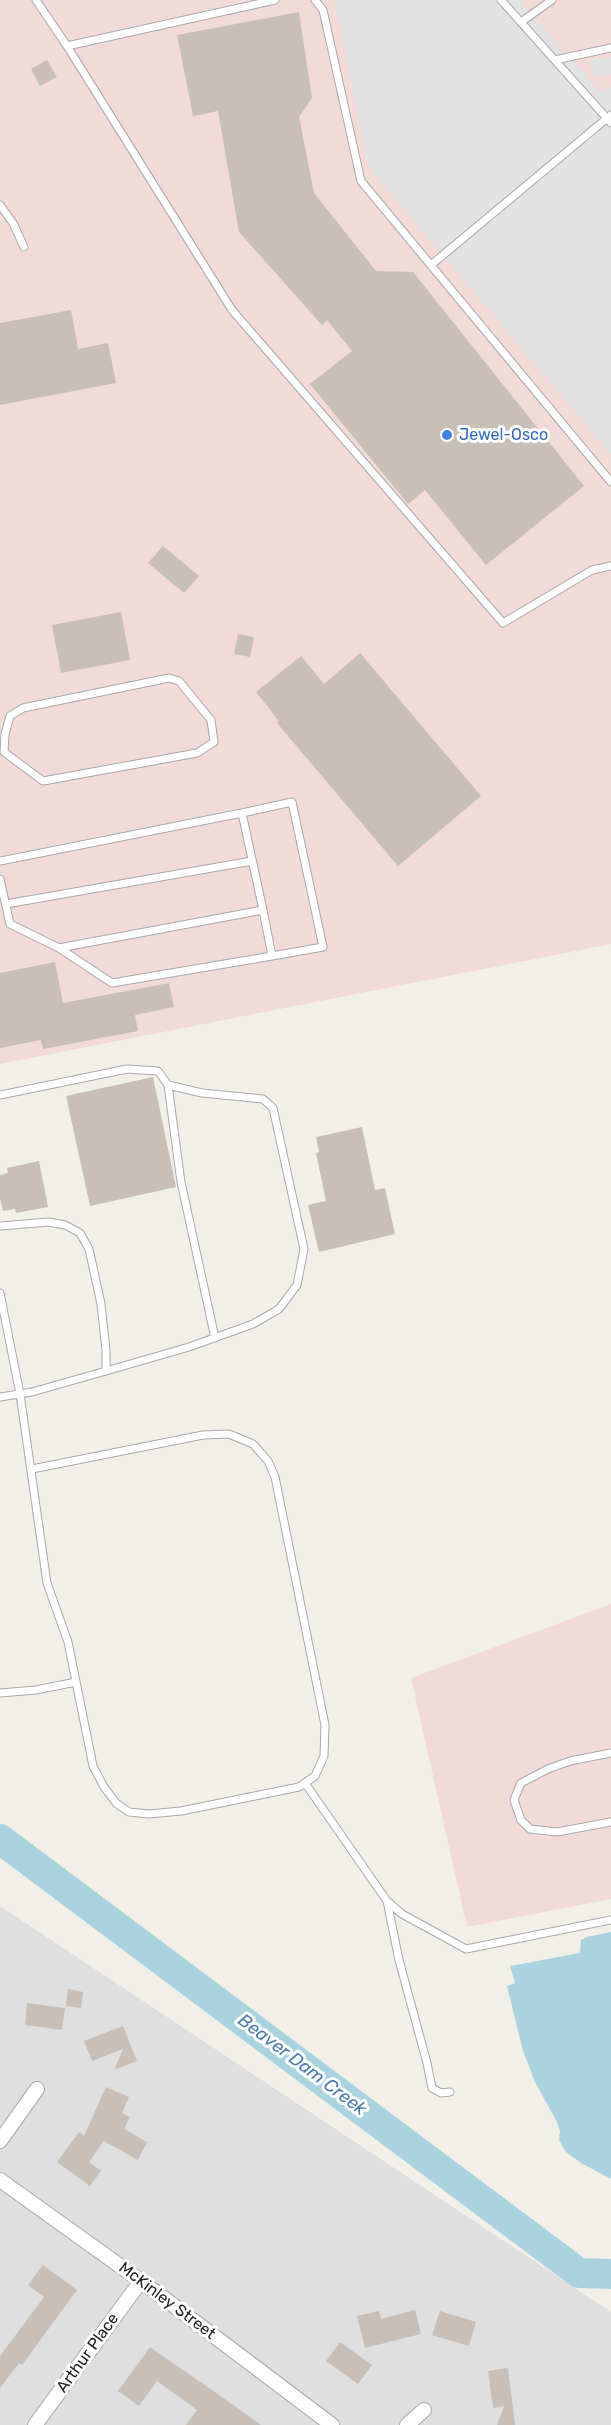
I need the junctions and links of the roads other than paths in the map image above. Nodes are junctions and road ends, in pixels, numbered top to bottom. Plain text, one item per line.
1 (36, 0) edge
2 (275, 0) edge
3 (315, 0) edge
4 (501, 0) edge
5 (552, 0) edge
6 (521, 22) junction
7 (67, 46) junction
8 (611, 48) edge
9 (555, 60) junction
10 (610, 118) edge
11 (0, 206) edge
12 (24, 247) dead end
13 (431, 265) junction
14 (611, 482) edge
15 (611, 566) edge
16 (2, 752) edge
17 (242, 813) junction
18 (0, 861) edge
19 (252, 861) junction
20 (0, 879) edge
21 (6, 904) junction
22 (262, 910) junction
23 (59, 948) junction
24 (272, 956) junction
25 (168, 1085) junction
26 (0, 1095) edge
27 (0, 1226) edge
28 (0, 1293) edge
29 (215, 1338) junction
30 (106, 1371) junction
31 (20, 1394) junction
32 (0, 1397) edge
33 (32, 1469) junction
34 (76, 1682) junction
35 (0, 1693) edge
36 (611, 1753) edge
37 (304, 1783) junction
38 (611, 1822) edge
39 (387, 1901) junction
40 (611, 1920) edge
41 (37, 2089) dead end
42 (450, 2092) dead end
43 (0, 2141) edge
44 (0, 2180) edge
45 (141, 2281) junction
46 (424, 2410) dead end
47 (35, 2425) edge
48 (332, 2425) edge
49 (407, 2425) edge

1 - 7 lane
2 - 7 lane
3 - 13 lane
4 - 6 lane
5 - 6 lane
6 - 9 lane
7 - 15 lane
8 - 9 lane
9 - 10 lane
10 - 13 lane
11 - 12 lane
13 - 14 lane
16 - 16 lane
17 - 18 lane
17 - 19 lane
17 - 24 lane
19 - 21 lane
19 - 22 lane
20 - 21 lane
21 - 23 lane
22 - 23 lane
22 - 24 lane
23 - 24 lane
25 - 26 lane
25 - 29 lane
25 - 29 lane
27 - 30 lane
28 - 31 lane
29 - 30 lane
30 - 31 lane
31 - 32 lane
31 - 33 lane
33 - 34 lane
33 - 37 lane
34 - 35 lane
34 - 37 lane
36 - 38 lane
37 - 39 lane
39 - 40 lane
39 - 42 lane
41 - 43 street
44 - 45 street, McKinley Street
45 - 47 street, Arthur Place
45 - 48 street, McKinley Street
46 - 49 street

